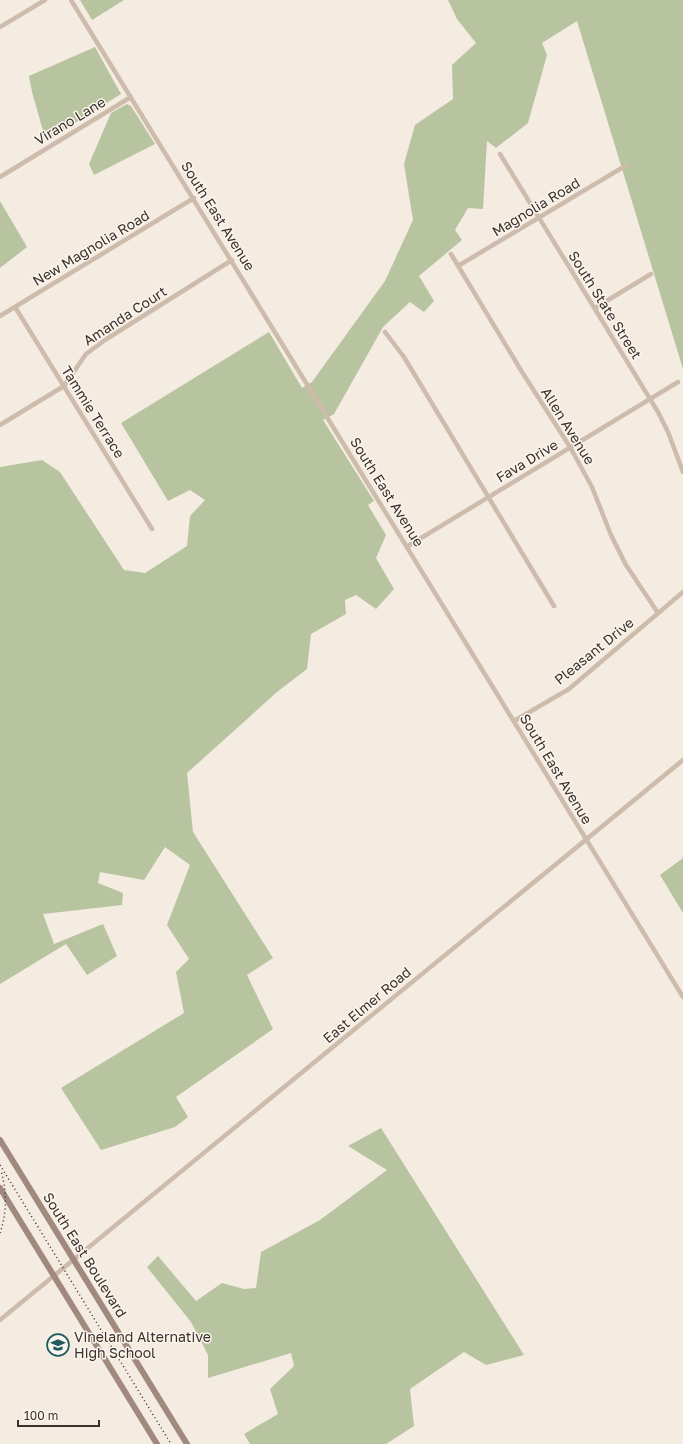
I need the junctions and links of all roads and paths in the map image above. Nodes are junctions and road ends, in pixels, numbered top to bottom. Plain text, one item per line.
1 (45, 0) edge
2 (72, 0) edge
3 (0, 27) edge
4 (131, 96) junction
5 (500, 154) dead end
6 (625, 166) dead end
7 (0, 177) edge
8 (194, 198) junction
9 (538, 217) junction
10 (451, 254) dead end
11 (232, 260) junction
12 (458, 266) junction
13 (651, 274) dead end
14 (15, 307) junction
15 (595, 308) junction
16 (0, 316) edge
17 (385, 332) dead end
18 (678, 382) dead end
19 (64, 386) junction
20 (650, 399) junction
21 (0, 425) edge
22 (570, 447) junction
23 (683, 472) edge
24 (488, 497) junction
25 (152, 529) dead end
26 (408, 546) junction
27 (683, 592) edge
28 (554, 606) dead end
29 (658, 613) junction
30 (514, 721) junction
31 (683, 760) edge
32 (587, 840) junction
33 (683, 997) edge
34 (0, 1140) edge
35 (0, 1188) edge
36 (74, 1260) junction
37 (54, 1276) junction
38 (0, 1320) edge
39 (157, 1444) edge
40 (187, 1444) edge

1 - 3 street
2 - 4 street, South East Avenue
4 - 7 street, Virano Lane
4 - 8 street, South East Avenue
5 - 9 street, South State Street
6 - 9 street, Magnolia Road
8 - 11 street, South East Avenue
8 - 14 street, New Magnolia Road
9 - 12 street, Magnolia Road
9 - 15 street, South State Street
10 - 12 street, Allen Avenue
11 - 19 street, Amanda Court
11 - 26 street, South East Avenue
12 - 22 street, Allen Avenue
13 - 15 street
14 - 16 street, New Magnolia Road
14 - 19 street, Tammie Terrace
15 - 20 street, South State Street
17 - 24 street
18 - 20 street, Fava Drive
19 - 21 street, Amanda Court
19 - 25 street, Tammie Terrace
20 - 22 street, Fava Drive
20 - 23 street, South State Street
22 - 24 street, Fava Drive
22 - 29 street, Allen Avenue
24 - 26 street, Fava Drive
24 - 28 street
26 - 30 street, South East Avenue
27 - 29 street, Pleasant Drive
29 - 30 street, Pleasant Drive
30 - 32 street, South East Avenue
31 - 32 street, East Elmer Road
32 - 33 street, South East Avenue
32 - 36 street, East Elmer Road
34 - 36 main road, South East Boulevard
35 - 37 main road
36 - 37 street, East Elmer Road
36 - 40 main road, South East Boulevard
37 - 38 street, East Elmer Road
37 - 39 main road

